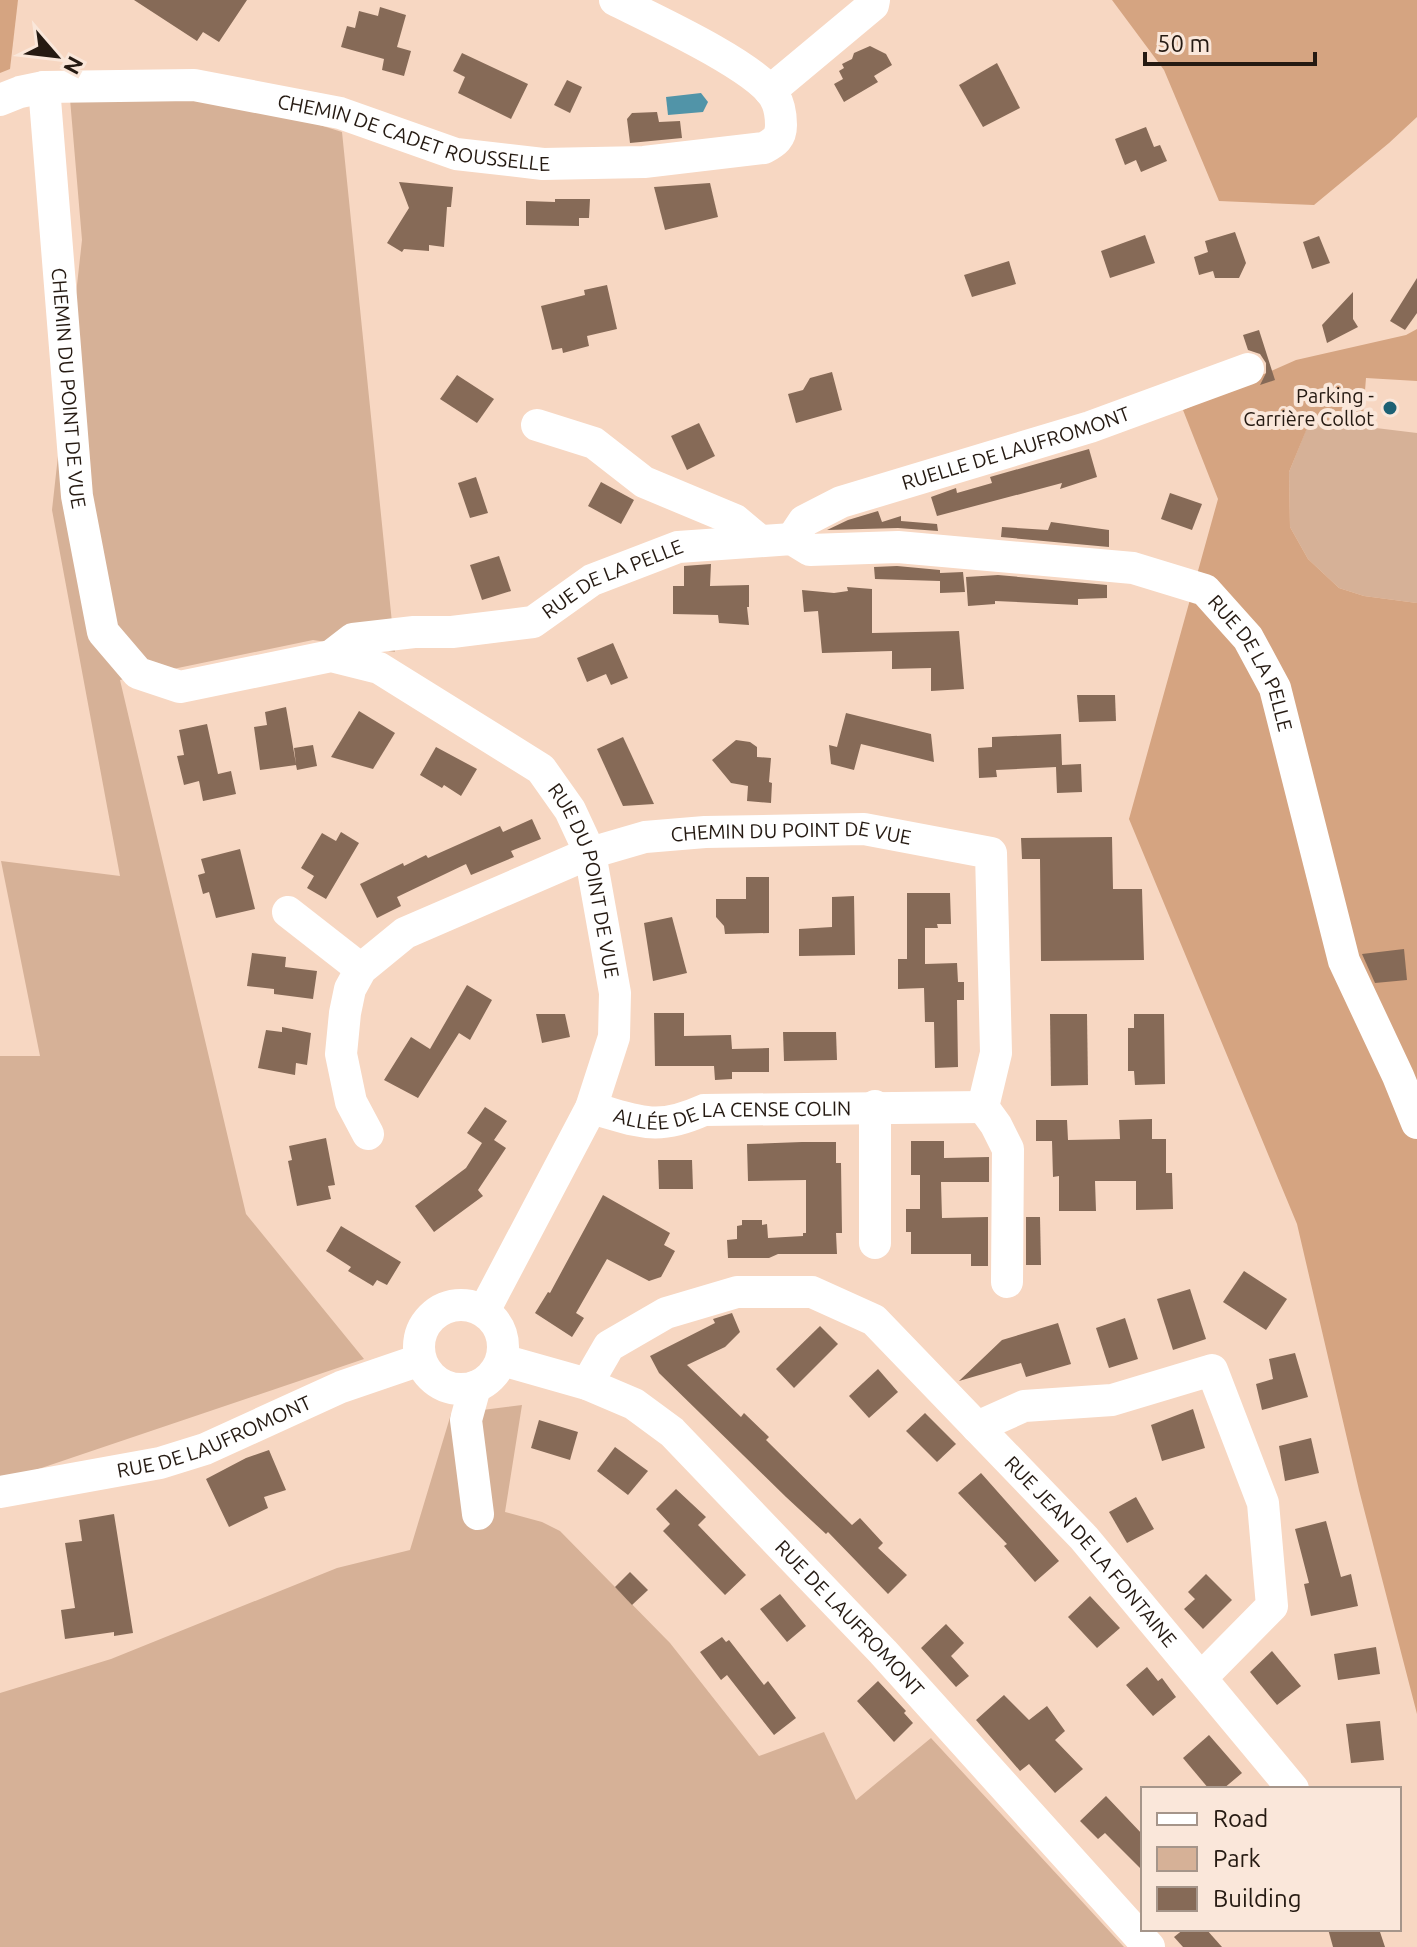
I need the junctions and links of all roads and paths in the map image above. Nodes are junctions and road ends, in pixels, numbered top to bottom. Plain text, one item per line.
1 (615, 0) edge
2 (874, 0) edge
3 (44, 87) junction
4 (770, 91) junction
5 (0, 100) edge
6 (1248, 369) dead end
7 (537, 425) dead end
8 (776, 540) junction
9 (331, 656) junction
10 (138, 673) joint
11 (590, 853) junction
12 (288, 912) dead end
13 (361, 969) junction
14 (875, 1106) junction
15 (983, 1107) junction
16 (591, 1108) junction
17 (1417, 1123) edge
18 (368, 1134) dead end
19 (875, 1243) dead end
20 (1007, 1282) dead end
21 (484, 1311) junction
22 (420, 1360) junction
23 (502, 1360) junction
24 (587, 1384) junction
25 (475, 1387) junction
26 (977, 1427) junction
27 (0, 1492) edge
28 (478, 1514) dead end
29 (1201, 1678) junction
30 (1291, 1787) edge
31 (1149, 1947) edge

1 - 4 street
2 - 4 street
3 - 4 street, CHEMIN DE CADET ROUSSELLE
3 - 5 street, CHEMIN DE CADET ROUSSELLE
3 - 10 street, CHEMIN DU POINT DE VUE
6 - 8 street, RUELLE DE LAUFROMONT
7 - 8 street, RUE DE LA PELLE
8 - 9 street, RUE DE LA PELLE
8 - 17 street, RUE DE LA PELLE
9 - 10 street, RUE DU POINT DE VUE
9 - 11 street, RUE DU POINT DE VUE
11 - 13 street, CHEMIN DU POINT DE VUE
11 - 15 street, CHEMIN DU POINT DE VUE
11 - 16 street, RUE DU POINT DE VUE
12 - 13 street
13 - 18 street
14 - 15 street, ALLÉE DE LA CENSE COLIN
14 - 16 street, ALLÉE DE LA CENSE COLIN
14 - 19 street, ALLÉE DE LA CENSE COLIN
15 - 20 street
16 - 21 street, RUE DU POINT DE VUE
21 - 22 street
21 - 23 street
22 - 25 street
22 - 27 street, RUE DE LAUFROMONT
23 - 24 street, RUE DE LAUFROMONT
23 - 25 street
24 - 26 street, RUE JEAN DE LA FONTAINE
24 - 31 street, RUE DE LAUFROMONT
25 - 28 street
26 - 29 street, RUE JEAN DE LA FONTAINE
26 - 29 street
29 - 30 street, RUE JEAN DE LA FONTAINE

